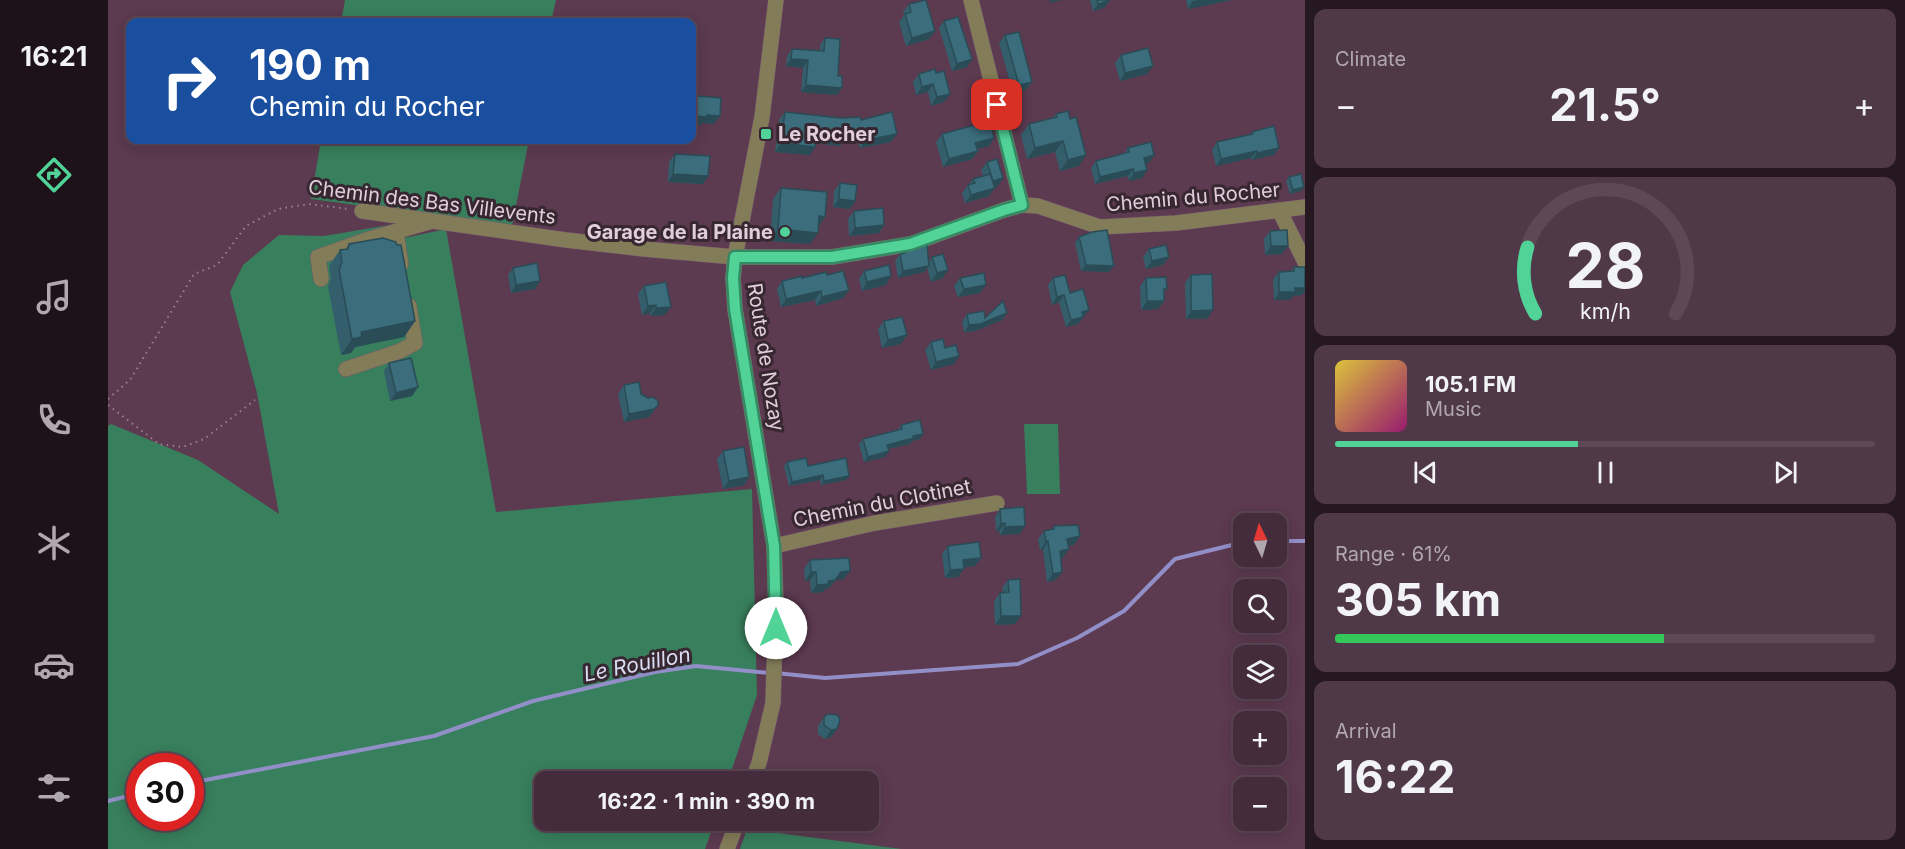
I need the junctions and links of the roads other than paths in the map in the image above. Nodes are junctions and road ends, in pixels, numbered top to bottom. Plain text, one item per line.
1 (776, 0) edge
2 (971, 0) edge
3 (1022, 205) junction
4 (1305, 207) edge
5 (1279, 210) junction
6 (362, 211) road end
7 (435, 221) junction
8 (396, 232) junction
9 (735, 257) junction
10 (1305, 262) edge
11 (321, 279) dead end
12 (346, 369) dead end
13 (997, 503) dead end
14 (774, 546) junction
15 (756, 771) edge
16 (734, 831) edge
17 (727, 849) edge

1 - 9 street, Route de Nozay
2 - 3 street
3 - 5 street, Chemin du Rocher
3 - 9 street, Chemin du Rocher
4 - 5 street, Chemin du Rocher
5 - 10 street
6 - 7 street, Chemin des Bas Villevents
7 - 8 street
7 - 9 street, Chemin des Bas Villevents
8 - 11 street
8 - 12 street
9 - 14 street, Route de Nozay
13 - 14 street, Chemin du Clotinet
14 - 15 street, Route de Nozay
16 - 17 street

